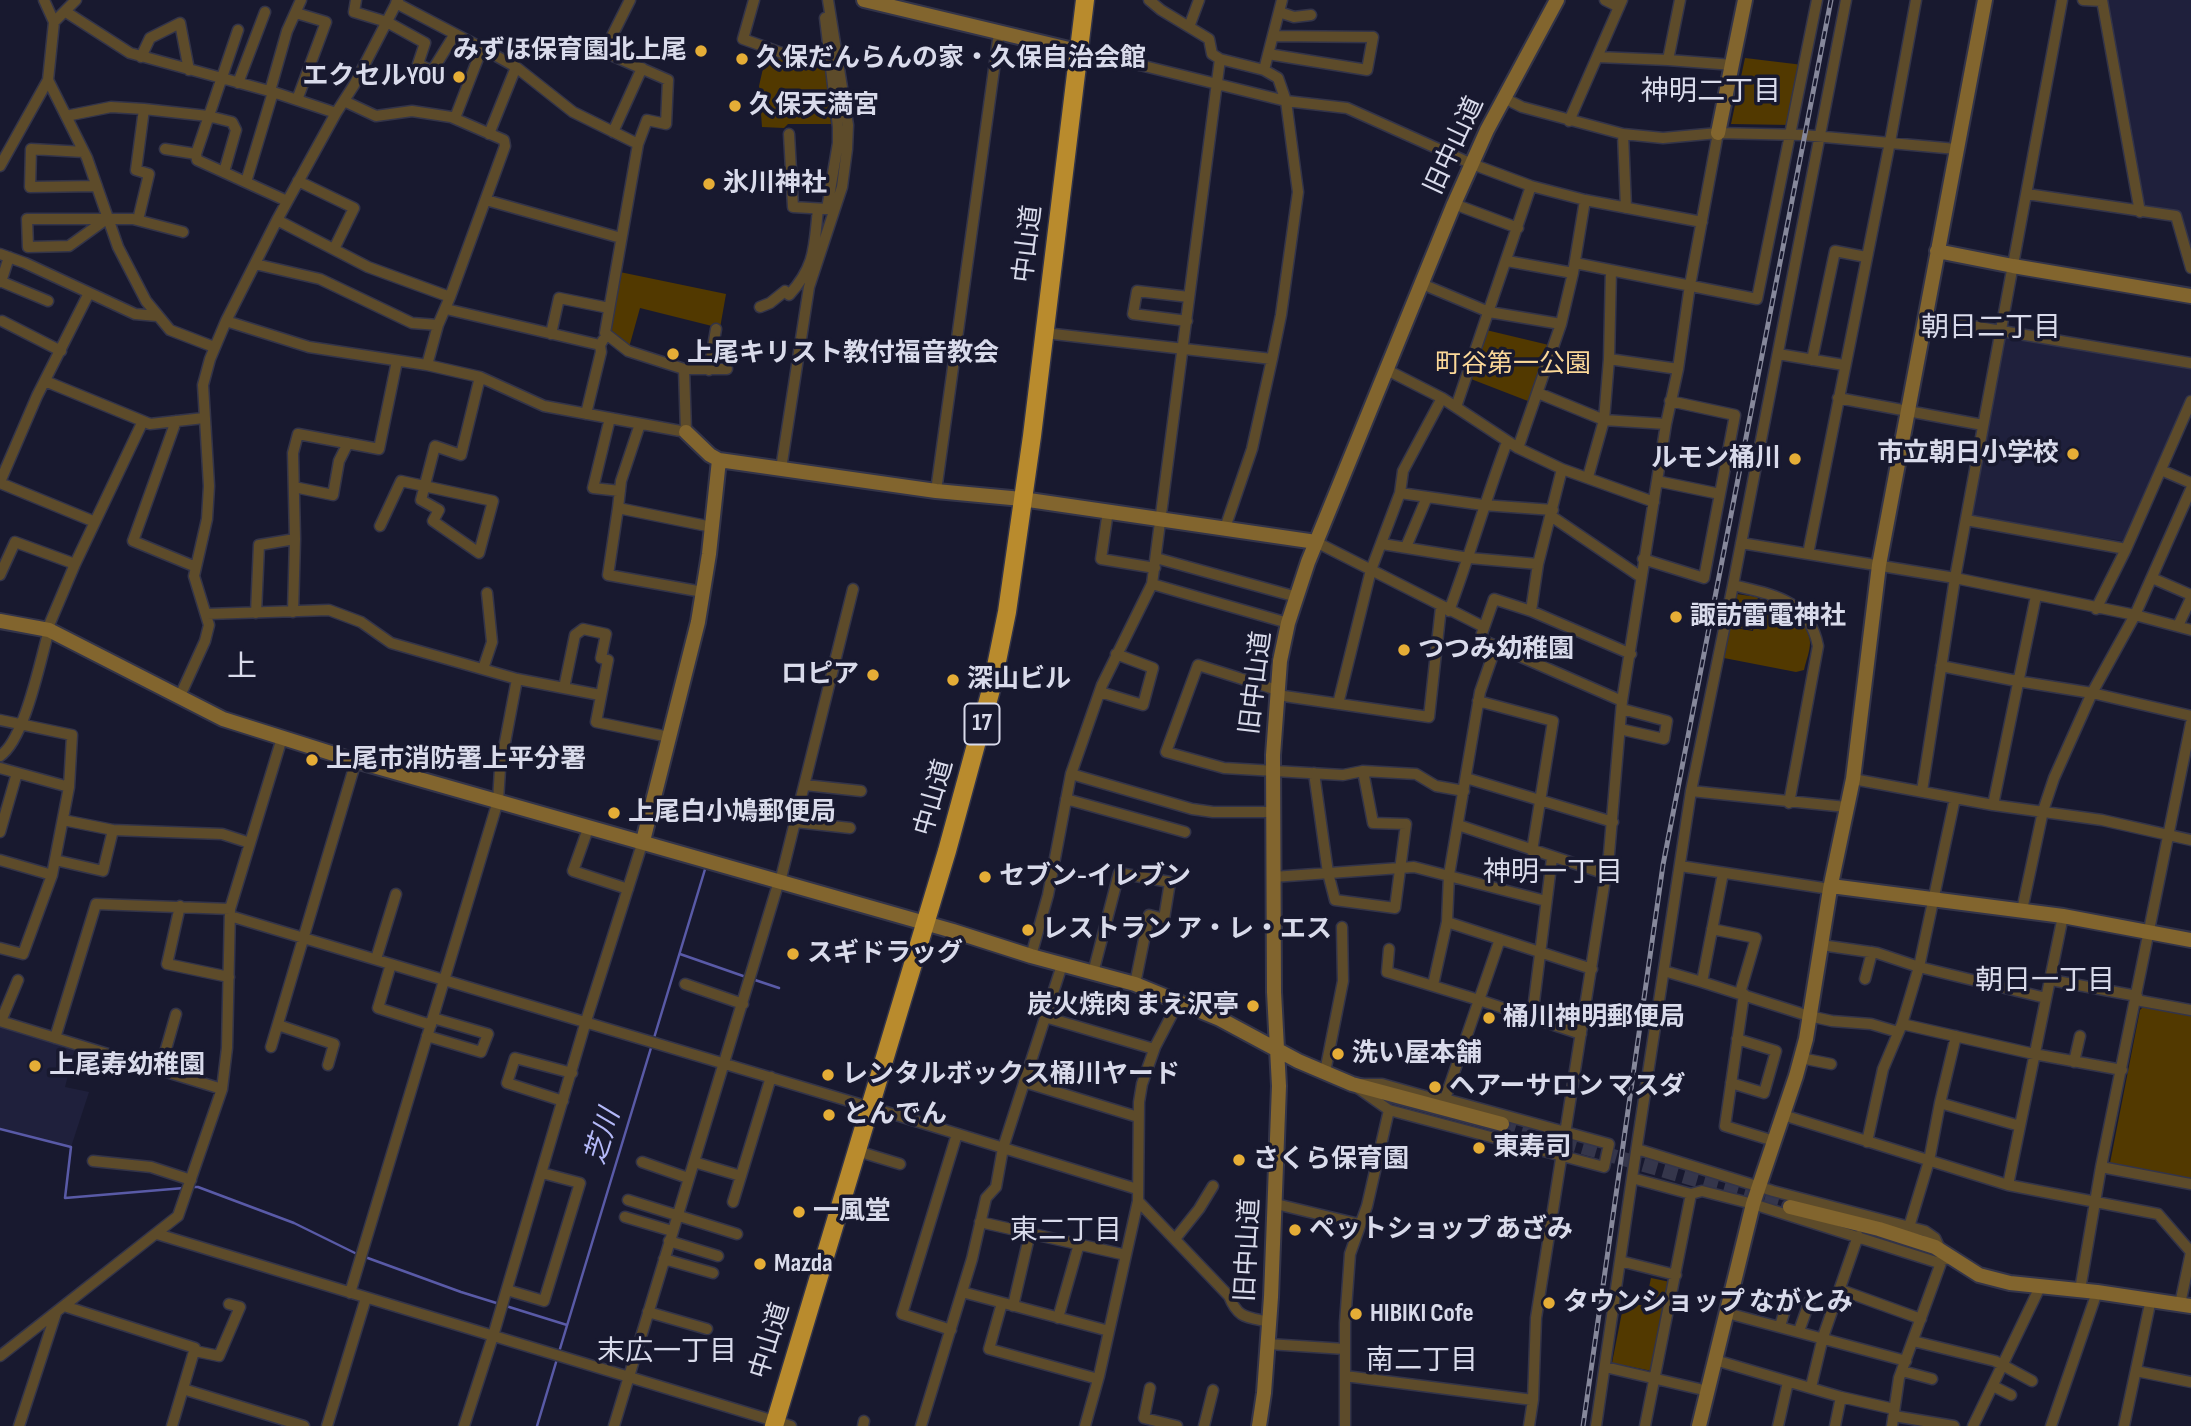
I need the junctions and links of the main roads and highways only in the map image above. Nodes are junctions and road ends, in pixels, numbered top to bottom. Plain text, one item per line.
1 (1076, 0) edge
2 (1086, 0) edge
3 (1074, 52) junction
4 (1017, 499) junction
5 (865, 1106) junction
6 (774, 1424) edge

1 - 3 highway, 中山道 / 17
2 - 3 highway, 中山道 / 17
3 - 4 highway, 中山道 / 17
3 - 4 highway, 中山道 / 17
4 - 5 highway, 中山道 / 17
5 - 6 highway, 中山道 / 17
5 - 6 highway, 中山道 / 17

